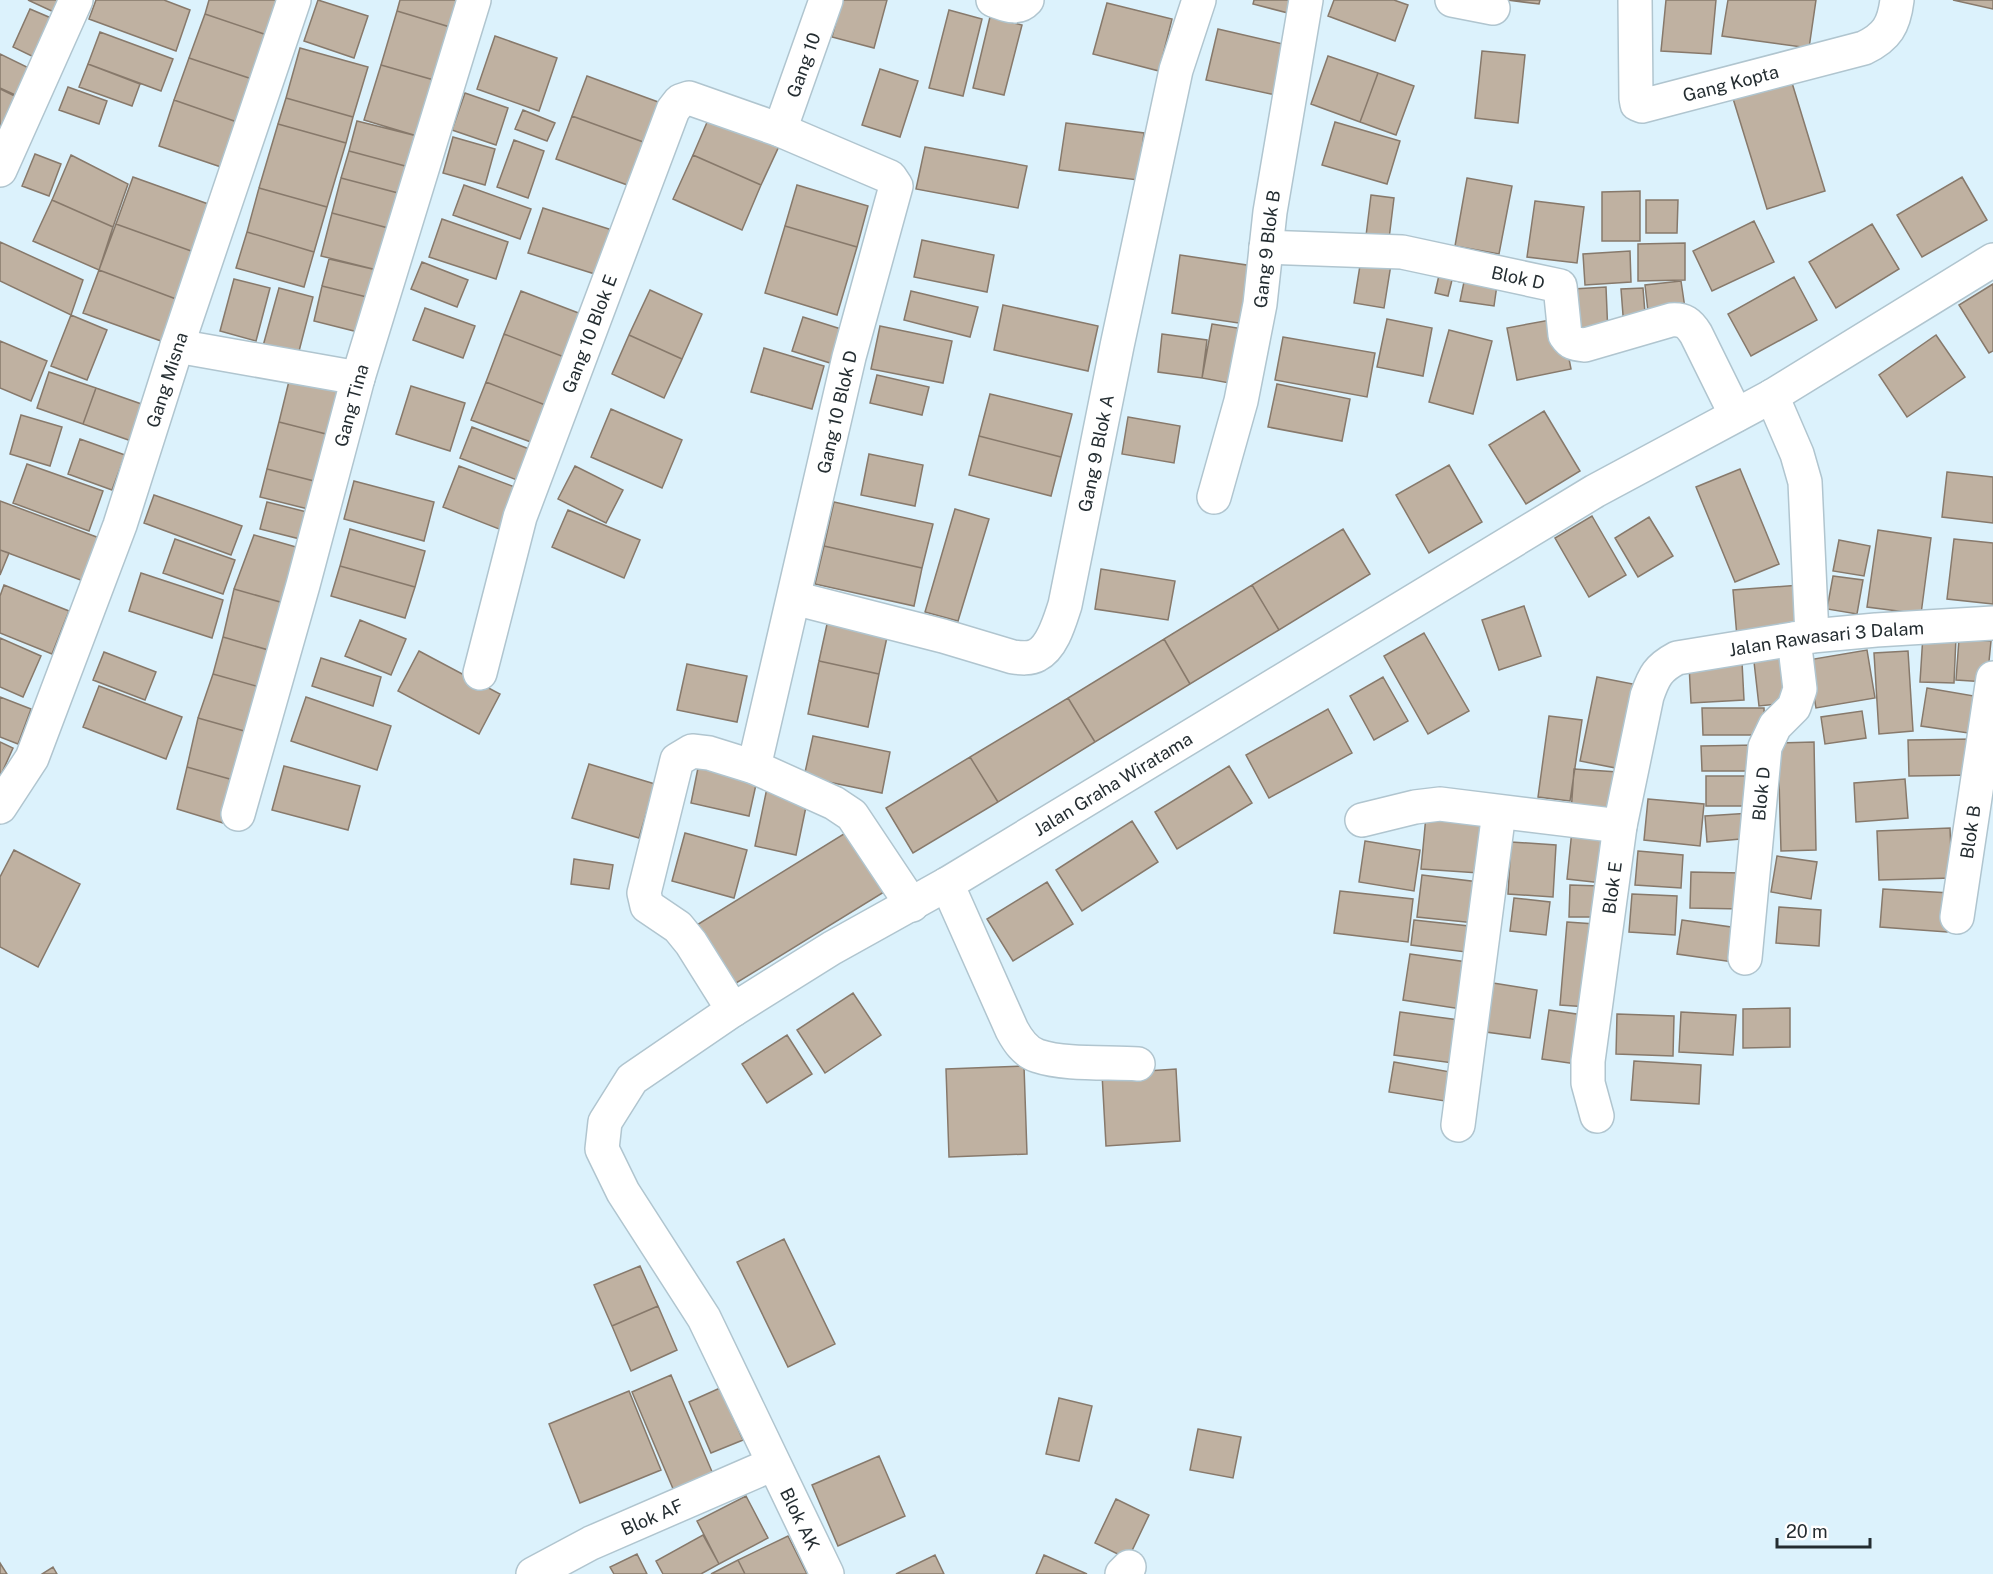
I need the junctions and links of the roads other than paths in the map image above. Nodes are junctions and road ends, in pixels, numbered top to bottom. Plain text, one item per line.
1 (76, 0) edge
2 (294, 0) edge
3 (474, 0) edge
4 (826, 0) edge
5 (993, 0) edge
6 (1027, 0) edge
7 (1199, 0) edge
8 (1306, 0) edge
9 (1452, 0) edge
10 (1635, 0) edge
11 (1897, 0) edge
12 (1493, 8) dead end
13 (780, 130) junction
14 (0, 170) edge
15 (1266, 248) junction
16 (1993, 260) edge
17 (177, 346) junction
18 (358, 378) junction
19 (1772, 396) junction
20 (1736, 415) junction
21 (1214, 497) dead end
22 (794, 597) junction
23 (1993, 622) edge
24 (1803, 638) junction
25 (1664, 665) joint
26 (480, 673) dead end
27 (1993, 678) edge
28 (754, 768) junction
29 (0, 807) edge
30 (1499, 813) junction
31 (238, 814) dead end
32 (1362, 820) dead end
33 (1620, 826) junction
34 (947, 884) junction
35 (912, 905) junction
36 (1957, 917) dead end
37 (1744, 958) dead end
38 (733, 1010) junction
39 (1138, 1064) dead end
40 (632, 1079) joint
41 (1597, 1116) dead end
42 (1458, 1125) dead end
43 (773, 1464) junction
44 (533, 1574) edge
45 (827, 1574) edge

1 - 14 street
2 - 17 street, Gang Misna
3 - 18 street, Gang Tina
4 - 13 street, Gang 10
5 - 6 street
7 - 22 street, Gang 9 Blok A
8 - 15 street, Gang 9 Blok B
9 - 12 street
10 - 11 street, Gang Kopta
13 - 22 street, Gang 10 Blok D
13 - 26 street, Gang 10 Blok E
15 - 20 street, Blok D
15 - 21 street, Gang 9 Blok B
16 - 19 street, Jalan Graha Wiratama
17 - 18 street
17 - 29 street, Gang Misna
18 - 31 street, Gang Tina
19 - 20 street, Jalan Graha Wiratama
19 - 24 street, Blok D
20 - 34 street, Jalan Graha Wiratama
22 - 28 street, Gang 10 Blok D
23 - 24 street, Jalan Rawasari 3 Dalam
24 - 25 street, Jalan Rawasari 3 Dalam
24 - 37 street, Blok D
25 - 33 street, Blok E
27 - 36 street, Blok B
28 - 35 street
28 - 38 street
30 - 32 street
30 - 33 street
30 - 42 street
33 - 41 street, Blok E
34 - 35 street, Jalan Graha Wiratama
34 - 39 street
35 - 38 street, Jalan Graha Wiratama
38 - 40 street, Jalan Graha Wiratama
40 - 43 street, Blok AK
43 - 44 street, Blok AF
43 - 45 street, Blok AK

